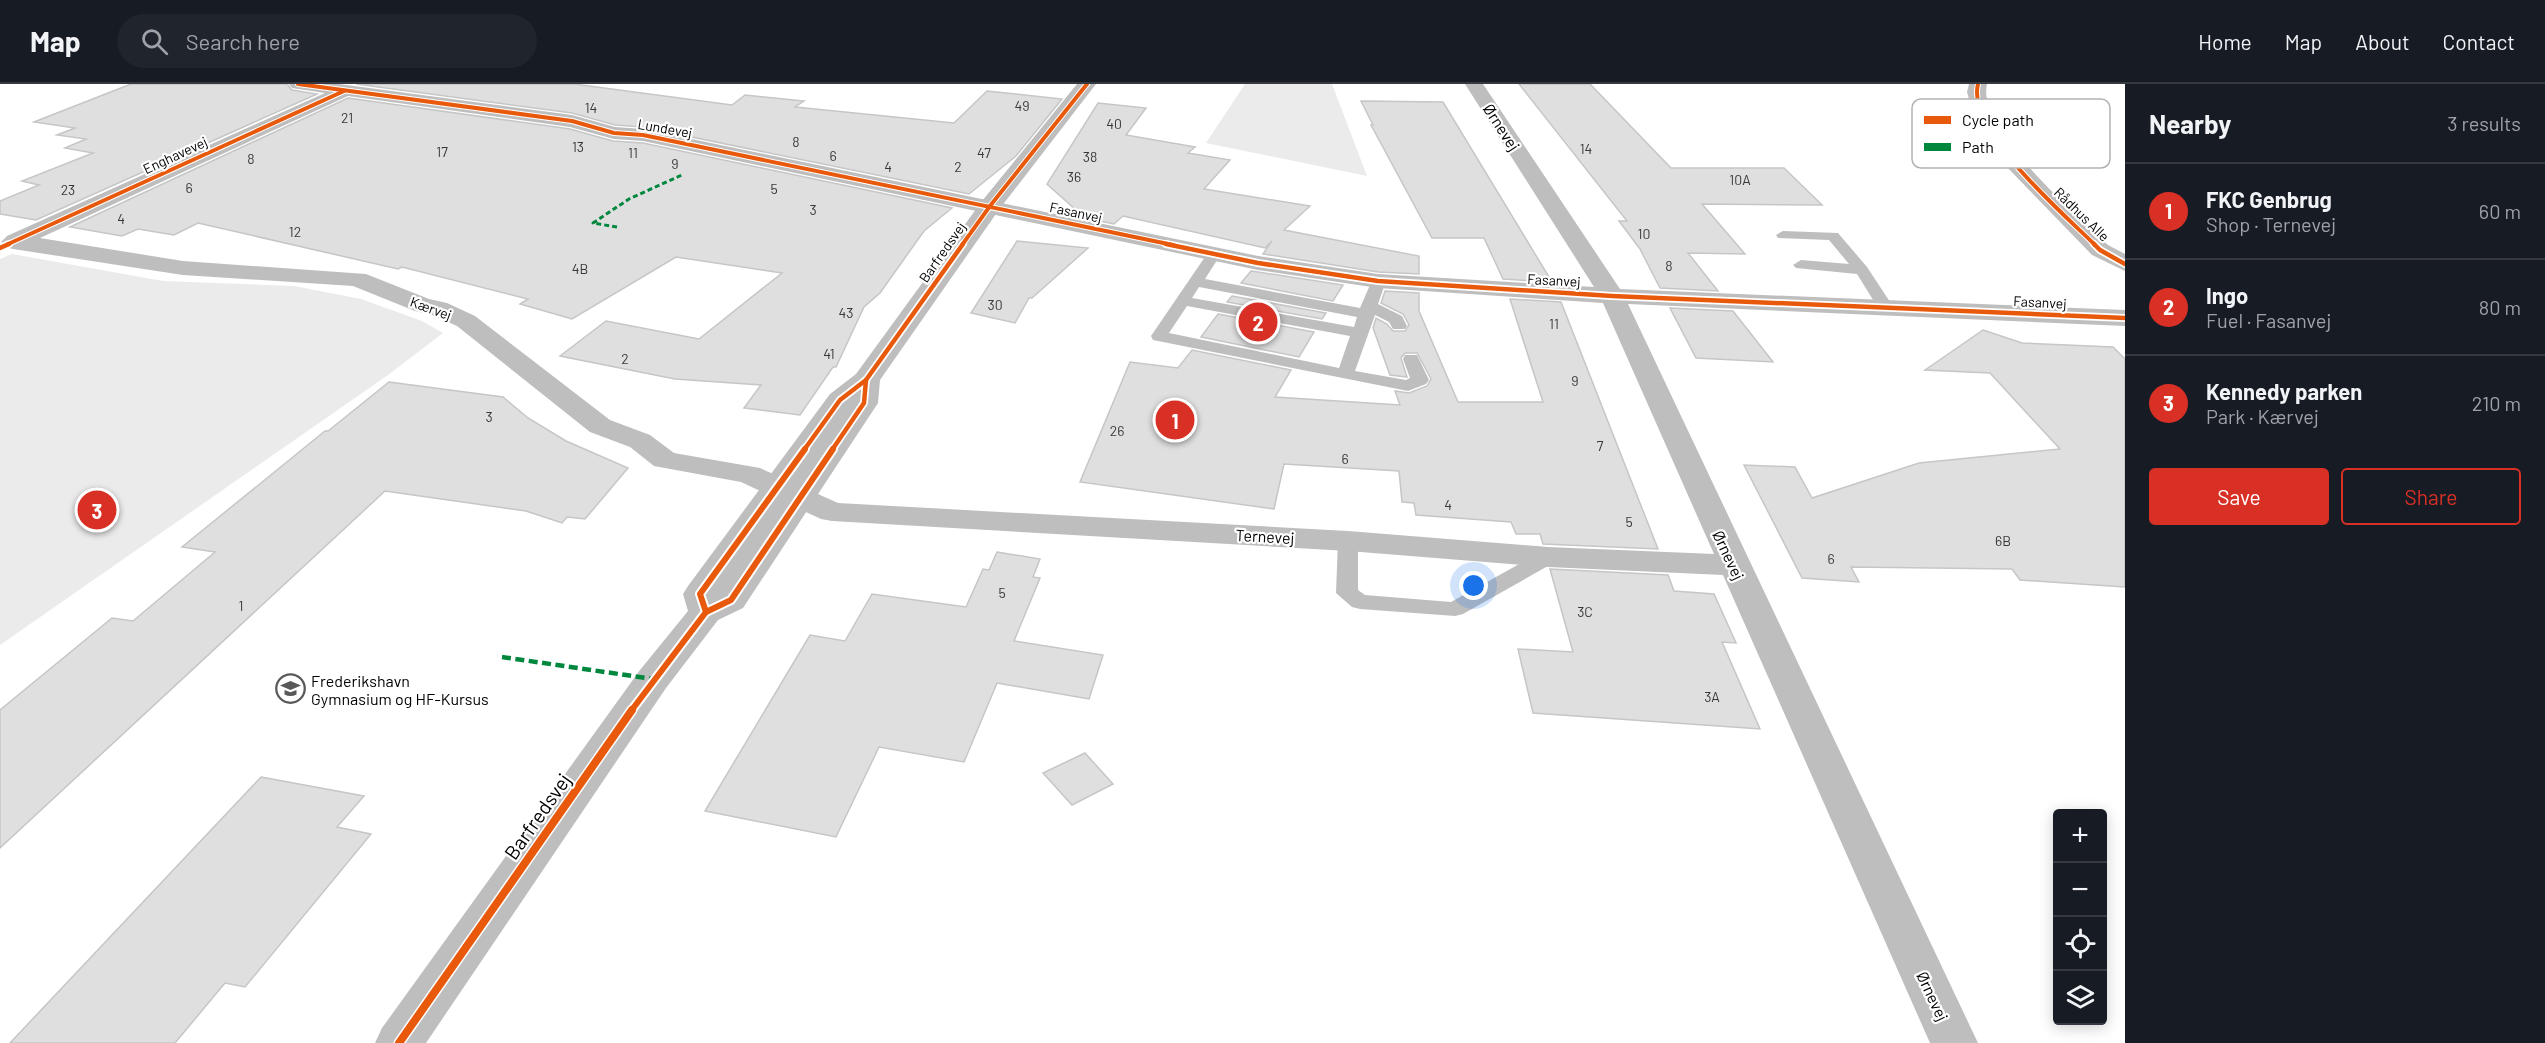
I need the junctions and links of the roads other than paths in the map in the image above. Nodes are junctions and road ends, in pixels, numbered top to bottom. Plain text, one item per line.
1 (298, 84) edge
2 (1087, 84) edge
3 (1474, 84) edge
4 (1978, 84) edge
5 (352, 88) edge
6 (1978, 99) edge
7 (2018, 168) edge
8 (990, 206) junction
9 (1783, 235) dead end
10 (8, 245) edge
11 (2100, 250) junction
12 (1214, 254) junction
13 (2125, 264) edge
14 (1802, 265) dead end
15 (1862, 270) junction
16 (1378, 281) junction
17 (1195, 282) junction
18 (2125, 285) edge
19 (1612, 296) junction
20 (1183, 301) junction
21 (1886, 308) junction
22 (1368, 310) junction
23 (2125, 318) edge
24 (1399, 326) dead end
25 (1360, 333) junction
26 (1411, 359) dead end
27 (1345, 374) junction
28 (789, 492) junction
29 (1348, 540) junction
30 (1548, 557) junction
31 (1733, 565) junction
32 (399, 1043) edge
33 (1954, 1043) edge

1 - 5 street, Lundevej
2 - 8 street, Barfredsvej
3 - 19 street, Ørnevej
4 - 6 street, Rådhus Alle
5 - 8 street, Lundevej
5 - 10 street, Enghavevej
7 - 11 street, Rådhus Alle
8 - 12 street, Fasanvej
8 - 28 street, Barfredsvej
9 - 15 lane
10 - 28 street, Kærvej
11 - 13 street, Rådhus Alle
11 - 18 street, Rådhus Alle
12 - 16 street, Fasanvej
12 - 17 lane
14 - 15 lane
15 - 21 lane
16 - 19 street, Fasanvej
16 - 22 lane
17 - 20 lane
17 - 22 lane
19 - 21 street, Fasanvej
19 - 31 street, Ørnevej
20 - 25 lane
20 - 27 lane
21 - 23 street, Fasanvej
22 - 24 lane
22 - 25 lane
25 - 27 lane
26 - 27 lane
28 - 29 street, Ternevej
28 - 32 street, Barfredsvej
29 - 30 street, Ternevej
29 - 30 lane
30 - 31 street, Ternevej
31 - 33 street, Ørnevej

